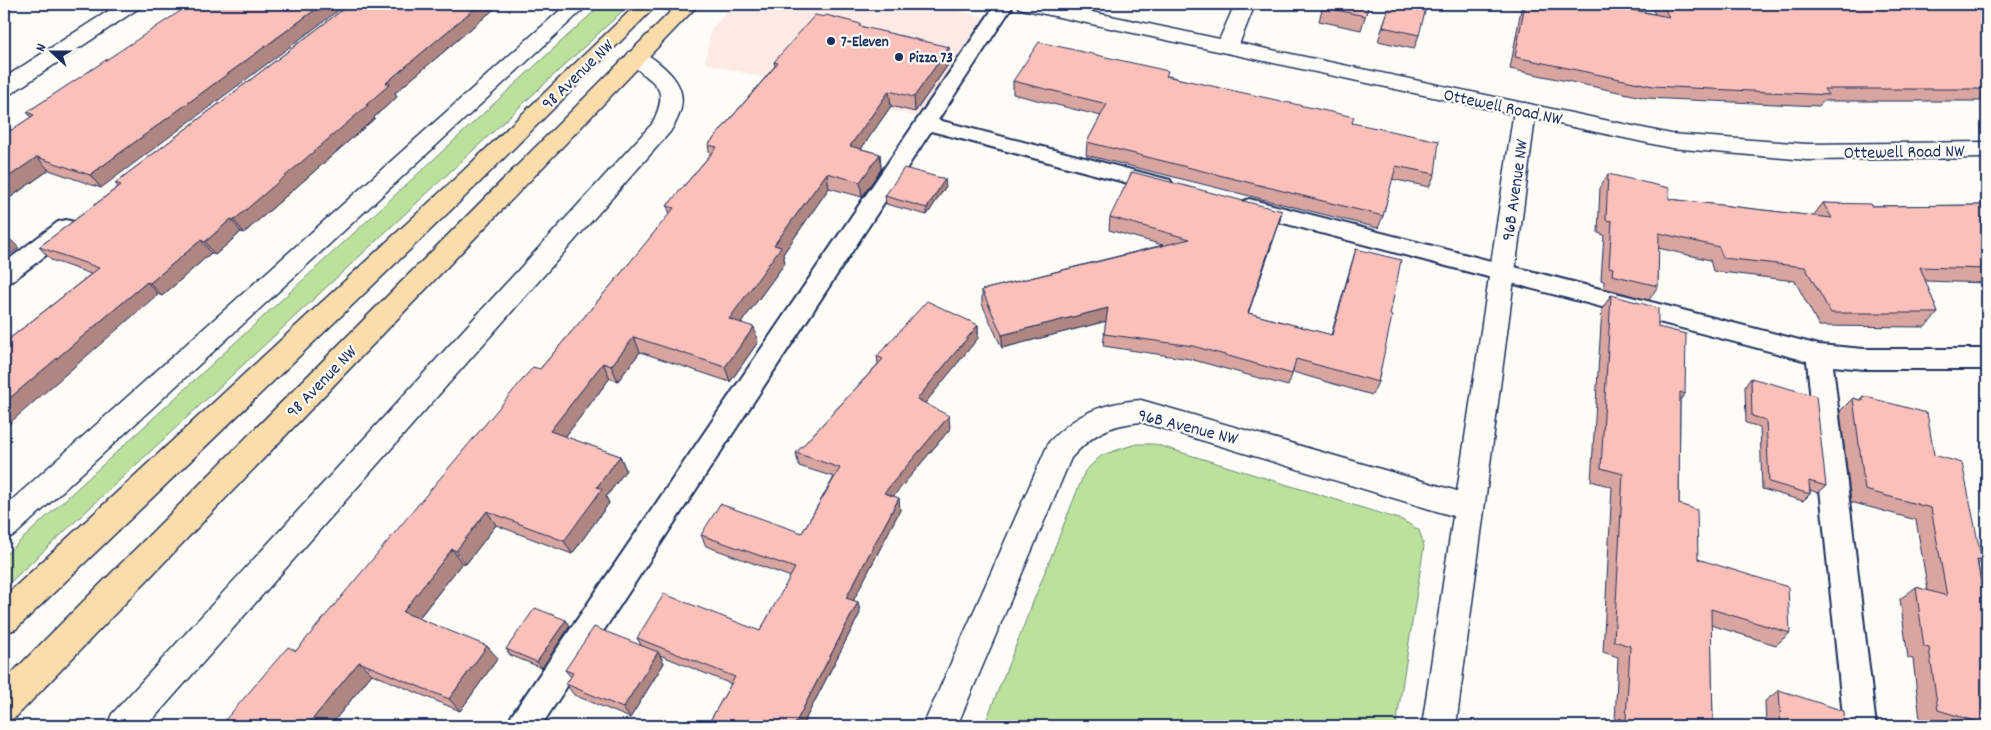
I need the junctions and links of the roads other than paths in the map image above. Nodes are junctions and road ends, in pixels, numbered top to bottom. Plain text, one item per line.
1 (132, 4) edge
2 (578, 4) edge
3 (648, 4) edge
4 (689, 4) edge
5 (1004, 4) edge
6 (1026, 4) edge
7 (1245, 4) edge
8 (1226, 47) junction
9 (637, 57) junction
10 (4, 88) edge
11 (1525, 110) junction
12 (925, 123) junction
13 (1987, 150) edge
14 (1185, 190) edge
15 (1233, 203) edge
16 (83, 215) edge
17 (1502, 273) junction
18 (4, 275) edge
19 (1819, 355) junction
20 (1987, 359) edge
21 (1470, 508) junction
22 (4, 526) edge
23 (4, 618) edge
24 (4, 705) edge
25 (124, 726) edge
26 (523, 726) edge
27 (940, 726) edge
28 (1439, 726) edge
29 (1860, 726) edge

1 - 10 street
2 - 22 street
3 - 23 main road, 98 Avenue NW
4 - 9 main road, 98 Avenue NW
5 - 12 lane
6 - 8 street, Ottewell Road NW
7 - 8 street
8 - 11 street, Ottewell Road NW
9 - 24 main road, 98 Avenue NW
9 - 25 street, 98 Avenue NW
11 - 13 street, Ottewell Road NW
11 - 17 street, 96B Avenue NW
12 - 14 lane
12 - 26 lane
15 - 17 lane
16 - 18 lane
17 - 19 lane
17 - 21 street, 96B Avenue NW
19 - 20 lane
19 - 29 lane
21 - 27 street, 96B Avenue NW
21 - 28 street, 96B Avenue NW

